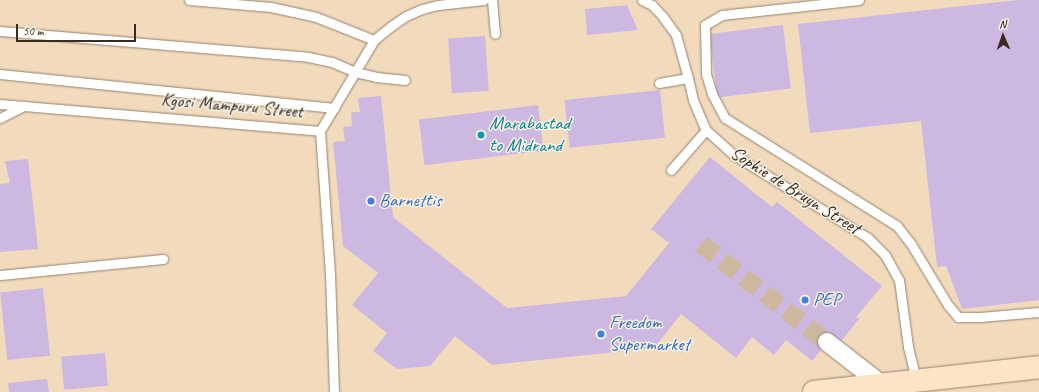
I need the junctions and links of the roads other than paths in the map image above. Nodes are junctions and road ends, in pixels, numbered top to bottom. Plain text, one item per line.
1 (189, 0) edge
2 (484, 0) edge
3 (492, 0) edge
4 (859, 0) edge
5 (644, 1) edge
6 (0, 31) edge
7 (495, 34) dead end
8 (374, 40) junction
9 (355, 72) junction
10 (0, 74) edge
11 (688, 78) junction
12 (404, 80) dead end
13 (659, 83) dead end
14 (0, 104) edge
15 (25, 106) junction
16 (334, 108) junction
17 (0, 118) edge
18 (706, 130) junction
19 (320, 131) junction
20 (671, 170) dead end
21 (163, 259) dead end
22 (0, 275) edge
23 (1039, 312) edge
24 (827, 342) tunnel mouth
25 (1039, 367) edge
26 (881, 384) junction
27 (917, 386) edge
28 (334, 392) edge
29 (814, 392) edge

1 - 8 lane
2 - 8 lane
3 - 7 lane
4 - 23 lane
5 - 11 lane, Sophie de Bruyn Street
6 - 9 lane
8 - 9 lane
9 - 12 lane
9 - 16 lane
10 - 16 lane
11 - 13 lane
11 - 18 lane, Sophie de Bruyn Street
14 - 15 lane, Kgosi Mampuru Street
15 - 17 lane
15 - 19 lane, Kgosi Mampuru Street
16 - 19 lane
18 - 20 lane
18 - 27 lane, Sophie de Bruyn Street
19 - 28 lane, Kgosi Mampuru Street
21 - 22 lane
24 - 26 street
25 - 27 main road
26 - 27 main road
26 - 29 main road

